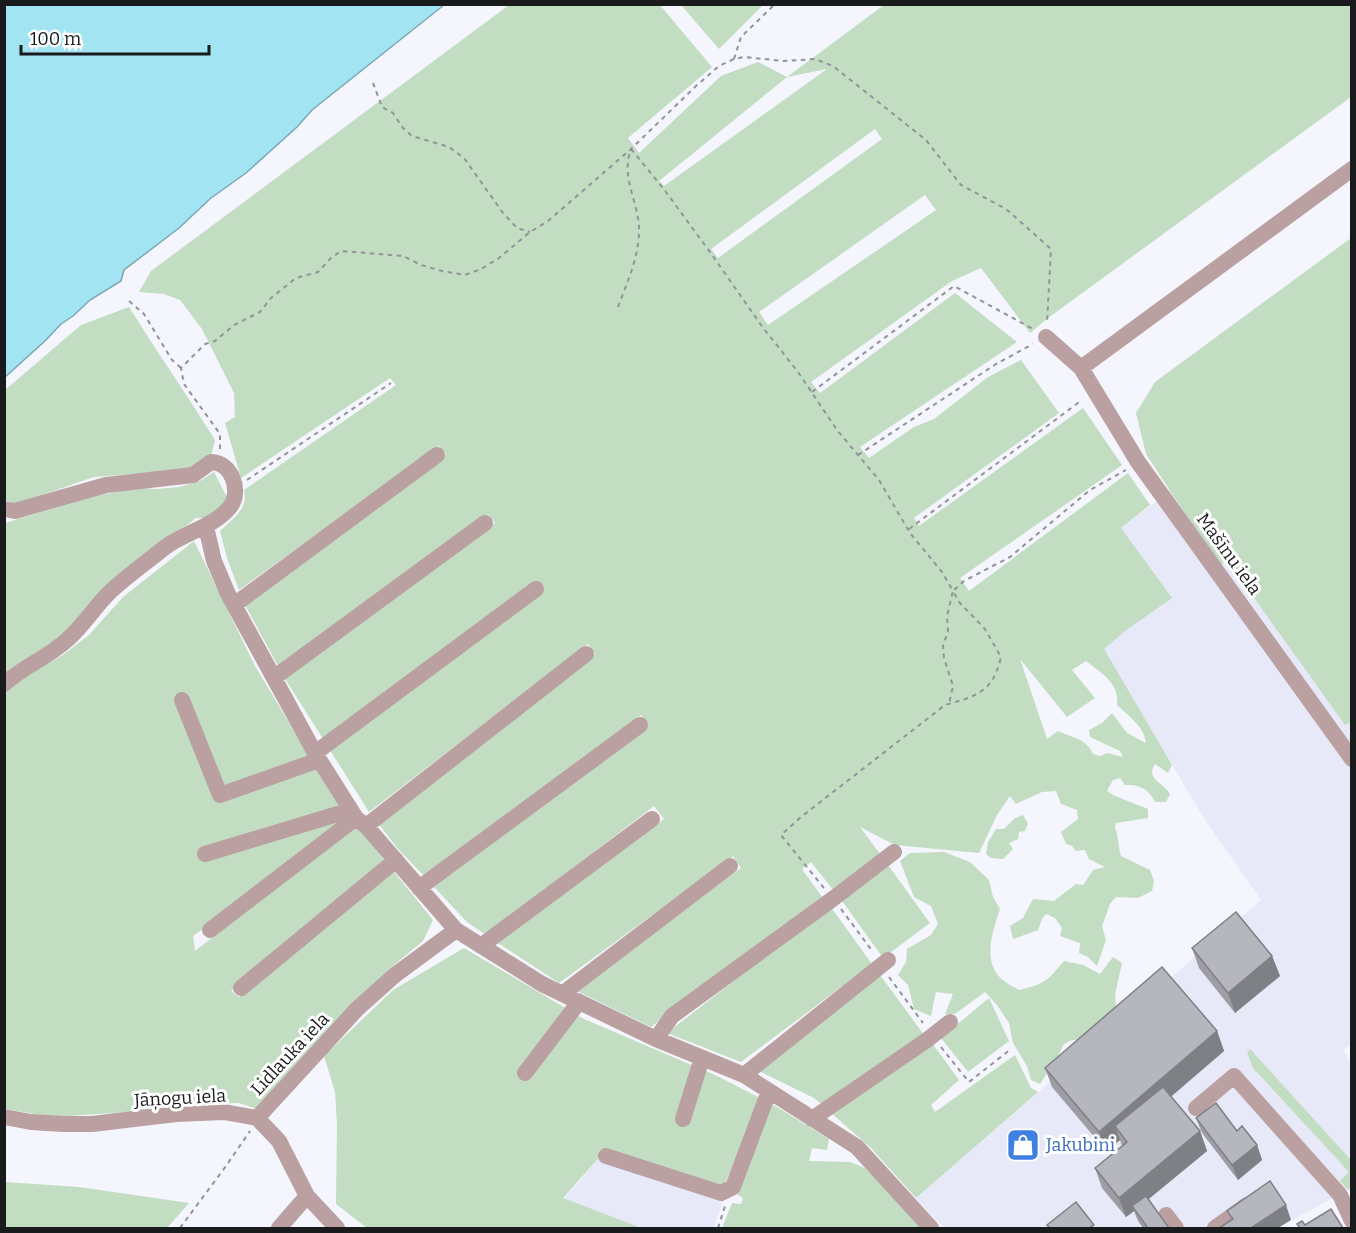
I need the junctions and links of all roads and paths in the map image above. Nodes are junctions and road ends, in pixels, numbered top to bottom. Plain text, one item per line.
1 (775, 4) edge
2 (734, 58) junction
3 (373, 83) dead end
4 (631, 149) junction
5 (1352, 169) edge
6 (530, 232) junction
7 (129, 301) dead end
8 (618, 307) dead end
9 (1046, 337) junction
10 (181, 368) junction
11 (1080, 368) junction
12 (391, 382) dead end
13 (1094, 391) junction
14 (812, 392) junction
15 (437, 455) dead end
16 (858, 455) junction
17 (1138, 462) junction
18 (221, 464) junction
19 (236, 487) junction
20 (4, 509) edge
21 (485, 523) dead end
22 (206, 527) junction
23 (908, 529) junction
24 (536, 589) dead end
25 (954, 591) junction
26 (234, 605) junction
27 (586, 654) dead end
28 (275, 677) junction
29 (4, 684) edge
30 (182, 700) dead end
31 (949, 704) junction
32 (640, 725) dead end
33 (317, 756) junction
34 (1352, 759) edge
35 (358, 818) junction
36 (652, 819) dead end
37 (894, 852) dead end
38 (205, 854) dead end
39 (396, 860) junction
40 (730, 866) dead end
41 (419, 888) junction
42 (834, 898) junction
43 (210, 930) dead end
44 (456, 930) junction
45 (481, 946) junction
46 (885, 963) joint
47 (241, 988) dead end
48 (562, 994) junction
49 (579, 1002) junction
50 (950, 1022) dead end
51 (656, 1039) junction
52 (702, 1058) junction
53 (525, 1072) dead end
54 (744, 1075) junction
55 (769, 1091) junction
56 (1196, 1108) dead end
57 (4, 1117) edge
58 (257, 1118) junction
59 (683, 1119) dead end
60 (812, 1119) junction
61 (606, 1156) dead end
62 (306, 1196) junction
63 (1258, 1197) edge
64 (1348, 1202) edge
65 (1326, 1214) edge
66 (1166, 1215) dead end
67 (1352, 1221) edge
68 (180, 1228) edge
69 (279, 1228) edge
70 (337, 1228) edge
71 (931, 1228) edge
72 (1176, 1228) edge
73 (1215, 1228) edge

1 - 2 path
2 - 4 path
2 - 9 path
3 - 6 path
4 - 6 path
4 - 8 path
4 - 14 path
5 - 11 street
6 - 10 path
7 - 10 path
9 - 11 street, Mašīnu iela
9 - 14 path
9 - 16 path
10 - 18 path
11 - 13 street, Mašīnu iela
12 - 19 path
13 - 17 street, Mašīnu iela
13 - 23 path
14 - 16 path
15 - 26 street
16 - 23 path
17 - 25 path
17 - 34 street, Mašīnu iela
18 - 19 street
18 - 20 street
19 - 22 street
21 - 28 street
22 - 26 street
22 - 29 street
23 - 25 path
24 - 33 street
25 - 31 path
25 - 31 path
26 - 28 street
27 - 35 street
28 - 33 street
30 - 33 street
31 - 42 path
32 - 41 street
33 - 35 street
35 - 38 street
35 - 39 street
35 - 43 street
36 - 45 street
37 - 42 street
39 - 41 street
39 - 47 street
40 - 48 street
41 - 44 street
42 - 46 path
42 - 51 street
44 - 45 street
44 - 58 street, Lidlauka iela
45 - 48 street
46 - 54 street
48 - 49 street
49 - 51 street
49 - 53 street
50 - 60 street
51 - 52 street
52 - 54 street
52 - 59 street
54 - 55 street
55 - 60 street
55 - 61 street
56 - 64 street
57 - 58 street, Jāņogu iela
58 - 62 street
58 - 68 path, Lidlauka iela
60 - 71 street
62 - 69 street
62 - 70 street
63 - 73 street
64 - 65 street
64 - 67 street
66 - 72 street

